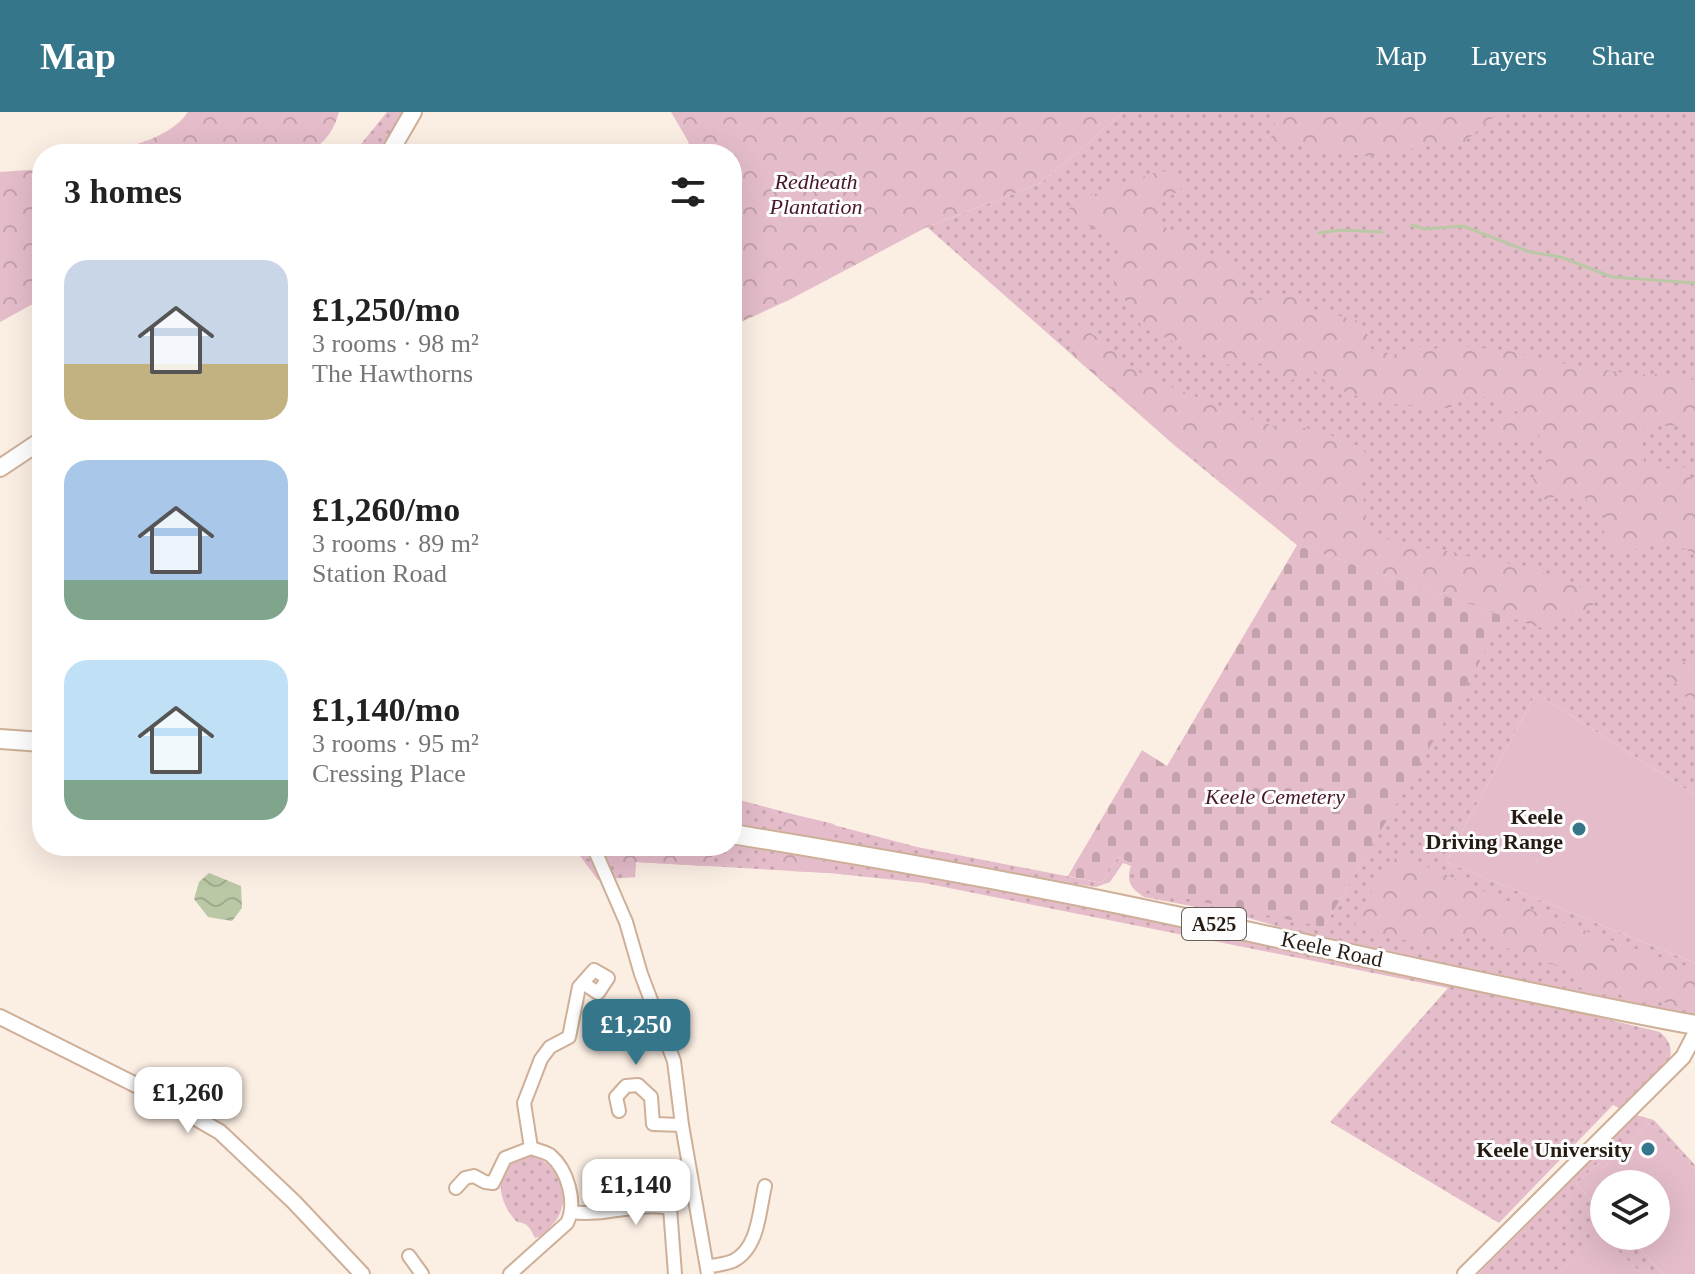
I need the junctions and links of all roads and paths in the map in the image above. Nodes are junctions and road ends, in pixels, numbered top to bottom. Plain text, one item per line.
1 (413, 112) edge
2 (394, 144) edge
3 (32, 447) edge
4 (0, 468) edge
5 (0, 739) edge
6 (32, 741) edge
7 (742, 836) edge
8 (596, 856) edge
9 (583, 983) dead end
10 (0, 1017) edge
11 (1695, 1025) edge
12 (1695, 1034) edge
13 (619, 1111) dead end
14 (682, 1125) junction
15 (531, 1148) junction
16 (493, 1183) junction
17 (765, 1186) dead end
18 (456, 1188) dead end
19 (496, 1197) dead end
20 (572, 1212) junction
21 (409, 1256) dead end
22 (708, 1270) edge
23 (362, 1274) edge
24 (422, 1274) edge
25 (510, 1274) edge
26 (675, 1274) edge
27 (1465, 1274) edge

1 - 2 main road
3 - 4 main road
5 - 6 main road
7 - 11 main road, Keele Road / A525
8 - 14 street
9 - 15 street
10 - 23 street
12 - 27 street
13 - 14 street
14 - 22 street
15 - 16 street
15 - 20 street
16 - 18 street
16 - 19 street
17 - 22 street
20 - 25 street
20 - 26 street
21 - 24 street

